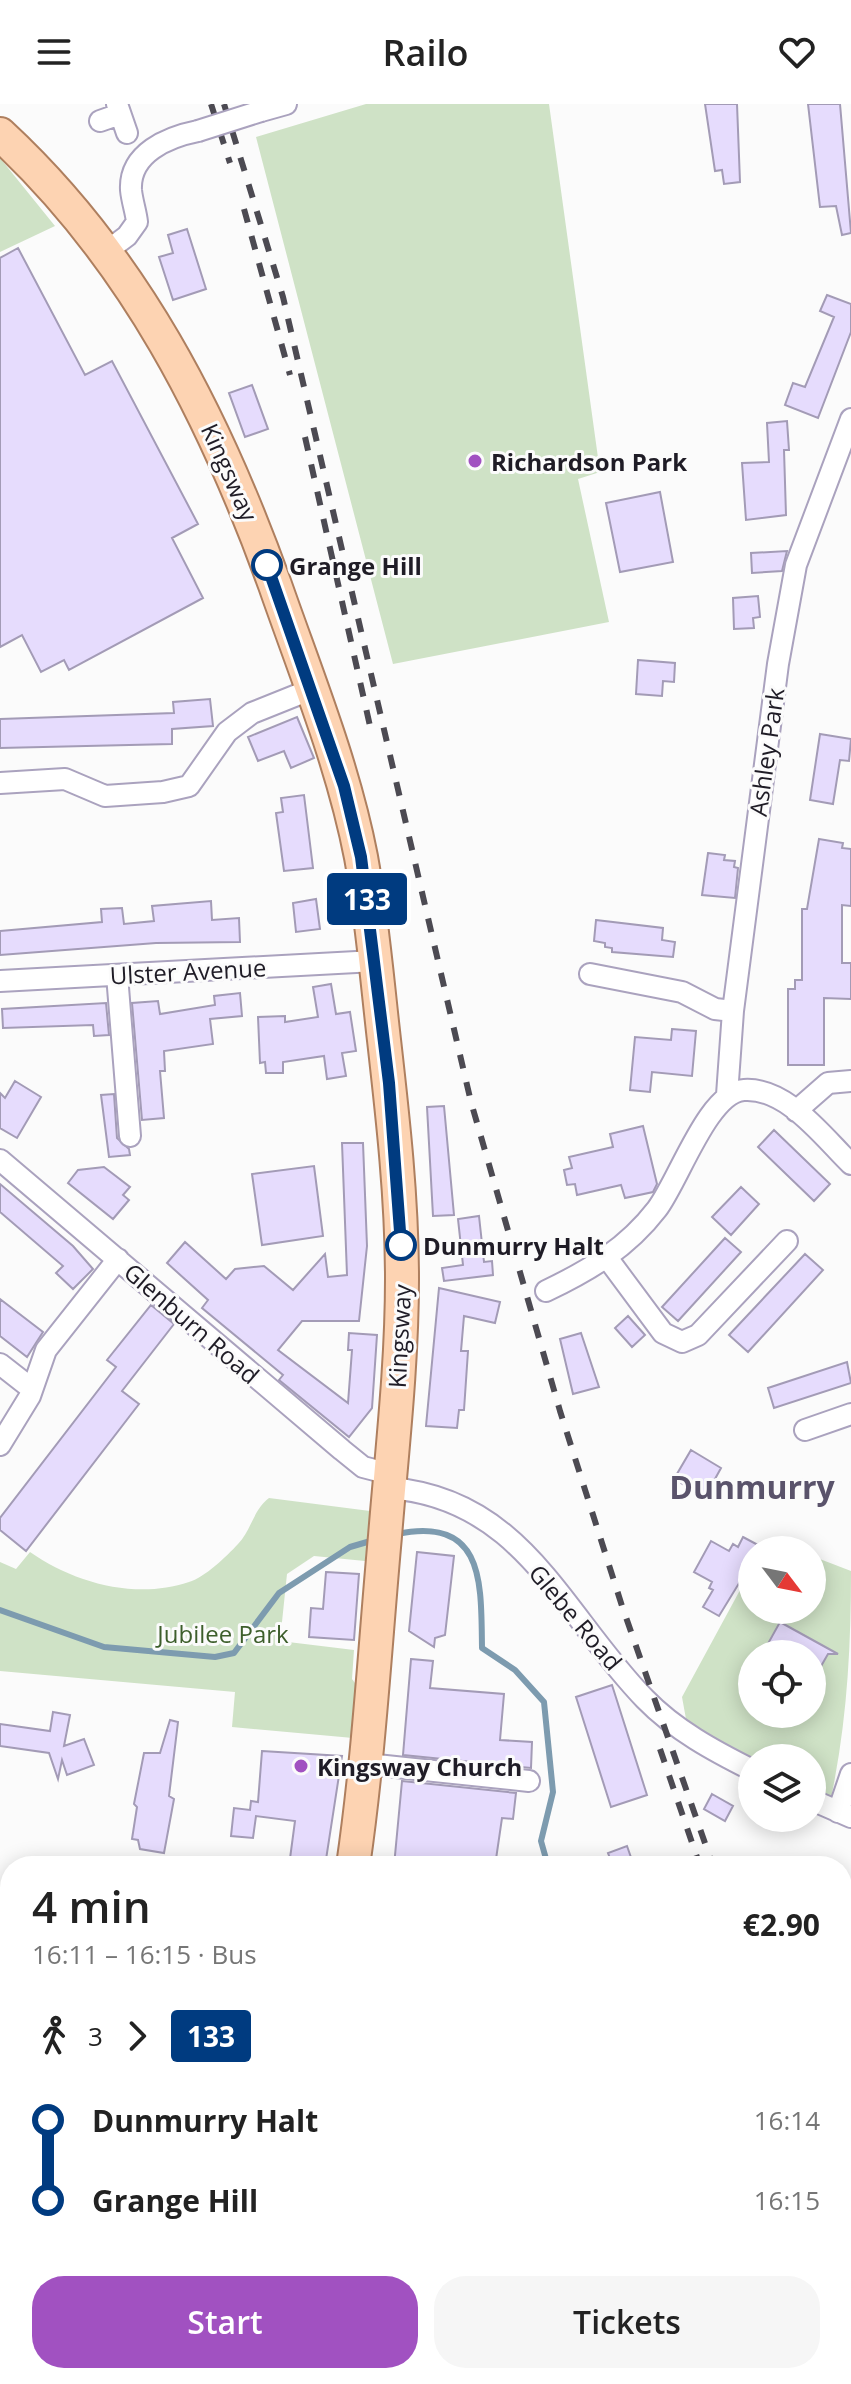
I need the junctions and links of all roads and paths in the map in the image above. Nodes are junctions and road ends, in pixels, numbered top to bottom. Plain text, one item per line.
1 (286, 104) edge
2 (121, 117) edge
3 (100, 121) dead end
4 (0, 134) edge
5 (107, 251) junction
6 (851, 419) edge
7 (312, 689) junction
8 (0, 783) edge
9 (375, 961) junction
10 (590, 974) dead end
11 (117, 975) junction
12 (0, 981) edge
13 (733, 1011) junction
14 (851, 1081) edge
15 (727, 1095) junction
16 (796, 1111) junction
17 (130, 1136) dead end
18 (0, 1160) edge
19 (851, 1164) edge
20 (787, 1241) dead end
21 (118, 1259) junction
22 (608, 1259) junction
23 (546, 1291) dead end
24 (0, 1364) edge
25 (32, 1389) junction
26 (851, 1414) edge
27 (805, 1430) dead end
28 (0, 1445) edge
29 (390, 1481) junction
30 (738, 1761) edge
31 (367, 1764) junction
32 (851, 1774) edge
33 (529, 1781) dead end
34 (844, 1815) edge
35 (354, 1856) edge

1 - 5 street, bridge
2 - 3 street
4 - 5 main road, Kingsway
5 - 7 main road, Kingsway
6 - 13 street, Ashley Park
7 - 8 street
7 - 9 main road, Kingsway
9 - 11 street, Ulster Avenue
9 - 29 main road, Kingsway
10 - 13 street
11 - 12 street, Ulster Avenue
11 - 17 street
13 - 15 street, Ashley Park
14 - 16 street
15 - 16 street
15 - 22 street
16 - 19 street
18 - 21 street, Glenburn Road
20 - 22 street
21 - 25 street
21 - 29 street, Glenburn Road
22 - 23 street
24 - 25 street
25 - 28 street
26 - 27 street
29 - 30 street, Glebe Road
29 - 31 main road, Kingsway
31 - 33 street
31 - 35 main road, Kingsway
32 - 34 street

